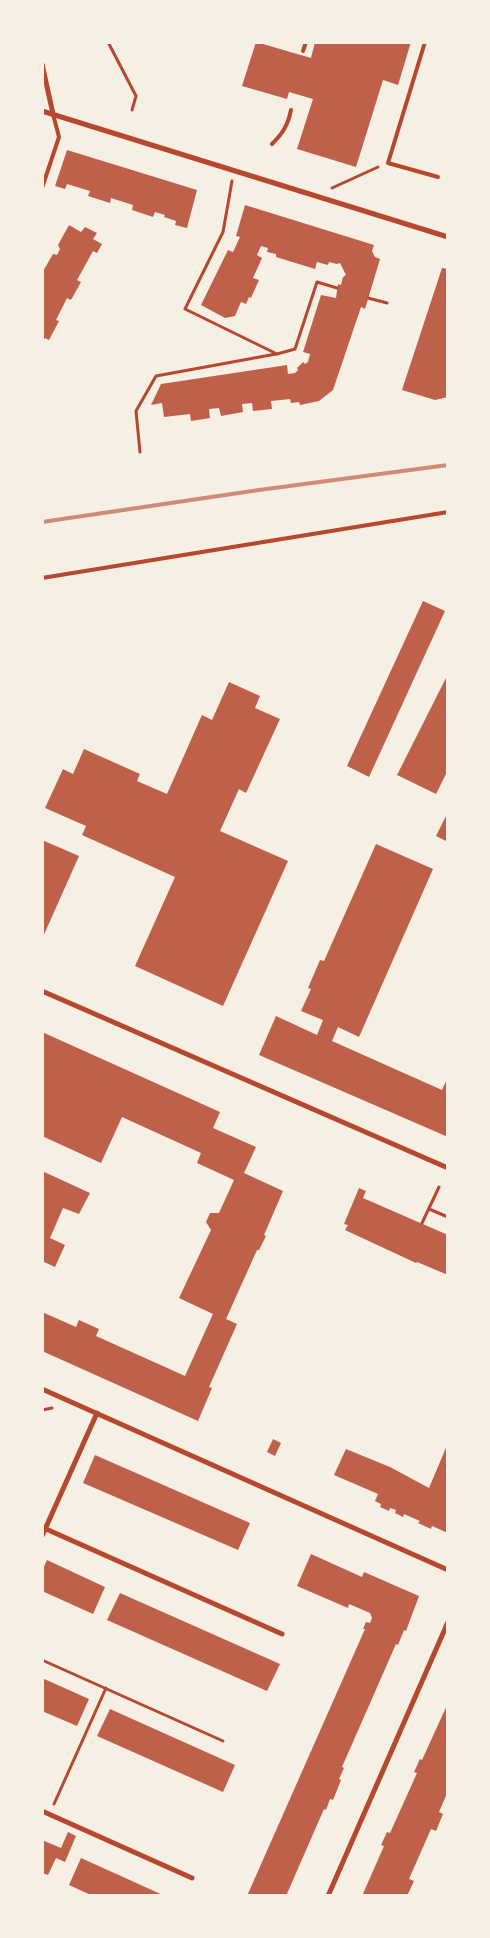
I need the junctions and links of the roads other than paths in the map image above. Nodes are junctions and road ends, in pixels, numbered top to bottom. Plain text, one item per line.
1 (306, 42) edge
2 (426, 42) edge
3 (303, 51) dead end
4 (42, 64) edge
5 (292, 110) dead end
6 (42, 111) edge
7 (53, 114) junction
8 (272, 144) dead end
9 (438, 177) dead end
10 (42, 188) edge
11 (448, 237) edge
12 (448, 512) edge
13 (42, 578) edge
14 (42, 991) edge
15 (448, 1168) edge
16 (42, 1389) edge
17 (97, 1413) junction
18 (46, 1529) junction
19 (42, 1536) edge
20 (448, 1570) edge
21 (448, 1622) edge
22 (282, 1634) dead end
23 (42, 1811) edge
24 (192, 1878) dead end
25 (328, 1896) edge

1 - 3 lane
2 - 9 lane
4 - 7 street
5 - 8 lane
6 - 7 street
7 - 10 lane
7 - 11 street
12 - 13 lane
14 - 15 street
16 - 17 street
17 - 18 street
17 - 20 street
18 - 19 street
18 - 22 street
21 - 25 street
23 - 24 street

